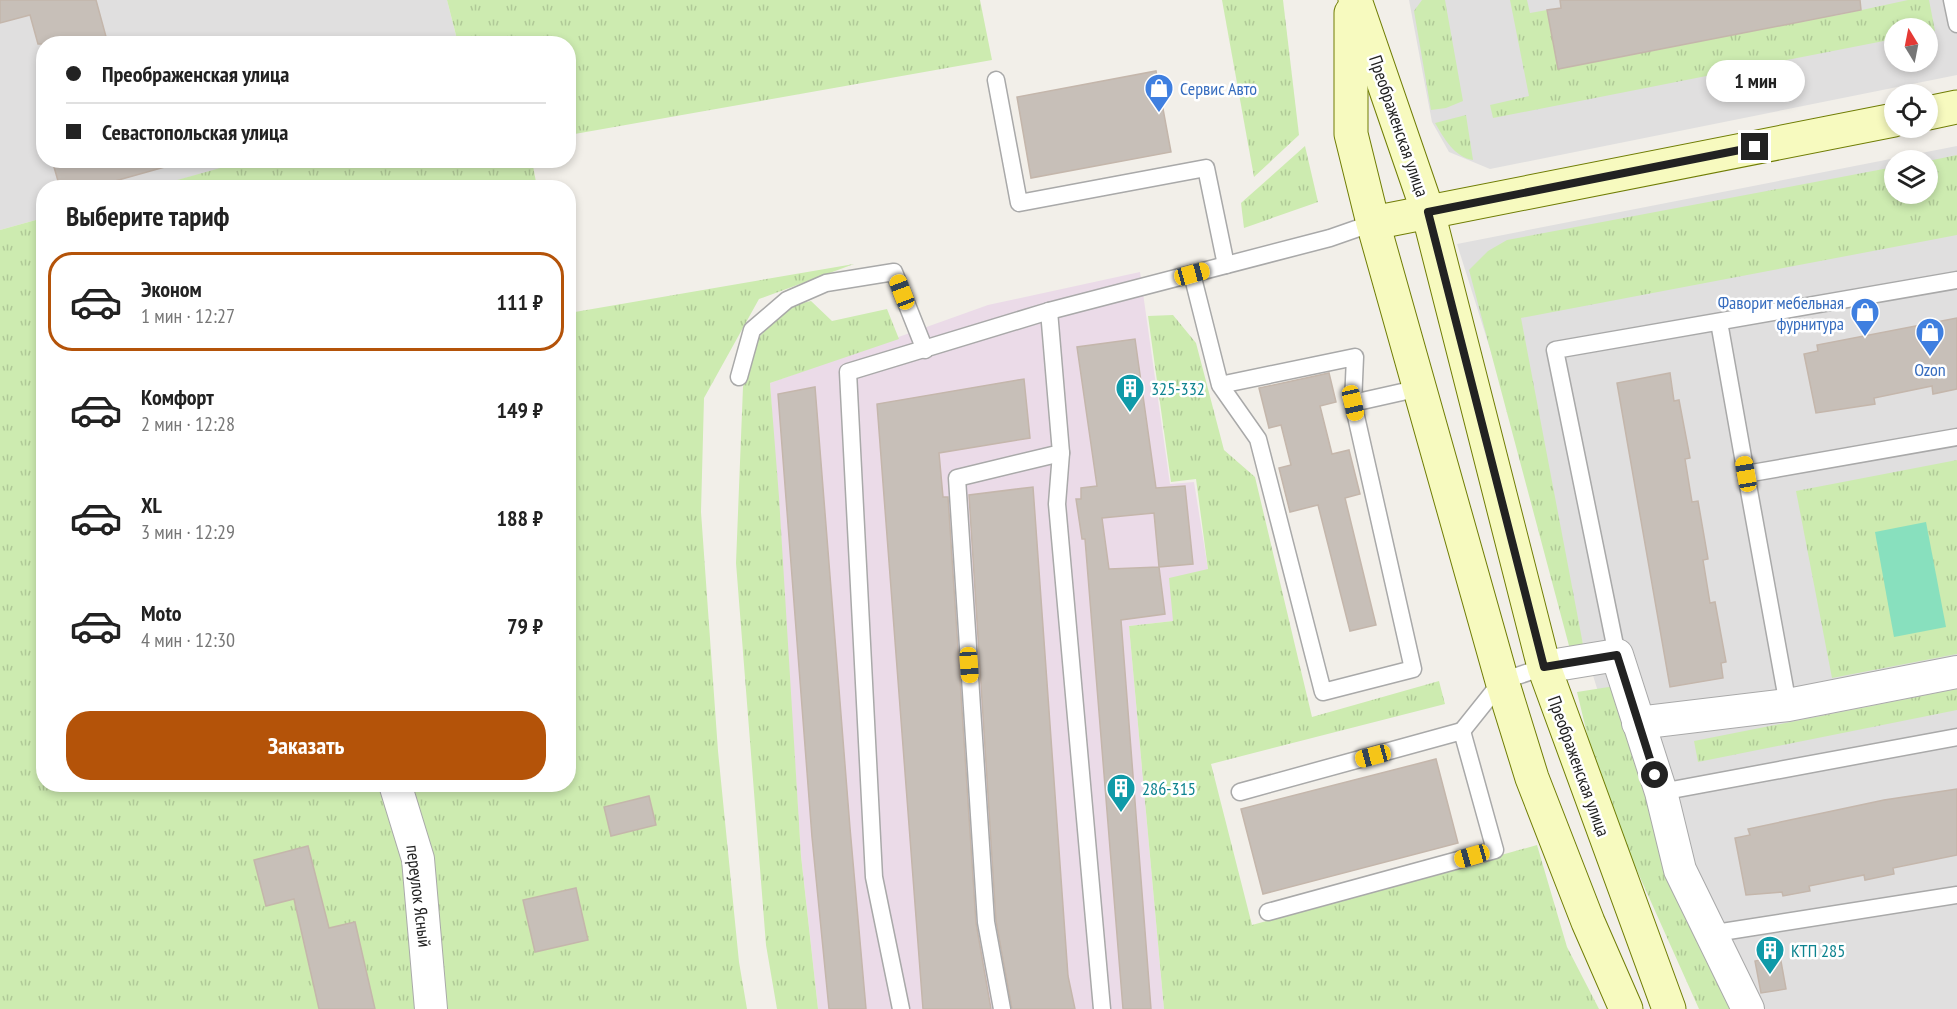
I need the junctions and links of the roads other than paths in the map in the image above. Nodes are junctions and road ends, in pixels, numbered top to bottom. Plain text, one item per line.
1 (1353, 0) edge
2 (1952, 0) edge
3 (1957, 24) edge
4 (996, 80) dead end
5 (1957, 107) edge
6 (1938, 111) edge
7 (1884, 122) edge
8 (1428, 212) junction
9 (1373, 223) junction
10 (1226, 265) junction
11 (1192, 274) junction
12 (1957, 280) edge
13 (1049, 311) junction
14 (1719, 321) junction
15 (925, 350) junction
16 (739, 377) dead end
17 (1220, 385) junction
18 (1420, 388) junction
19 (1353, 403) junction
20 (1957, 437) edge
21 (1061, 453) junction
22 (1746, 474) junction
23 (1617, 655) junction
24 (1544, 667) junction
25 (1957, 672) edge
26 (1502, 681) junction
27 (1788, 705) junction
28 (1638, 723) junction
29 (1462, 731) junction
30 (1957, 737) edge
31 (397, 792) edge
32 (1240, 792) dead end
33 (1661, 792) junction
34 (1957, 895) edge
35 (1268, 912) dead end
36 (1709, 934) junction
37 (431, 1009) edge
38 (901, 1009) edge
39 (1002, 1009) edge
40 (1102, 1009) edge
41 (1626, 1009) edge
42 (1669, 1009) edge
43 (1748, 1009) edge

1 - 8 main road, Преображенская улица
1 - 9 main road, Преображенская улица
2 - 3 lane
4 - 10 lane
5 - 6 main road
7 - 8 main road
8 - 9 main road
8 - 24 main road, Преображенская улица
9 - 10 lane
9 - 18 main road, Преображенская улица
10 - 11 lane
11 - 13 lane
11 - 17 lane
12 - 14 lane
13 - 15 lane
13 - 21 lane
14 - 22 lane
14 - 23 lane
15 - 16 lane
15 - 38 lane
17 - 19 lane
17 - 19 lane
18 - 19 lane
18 - 26 main road, Преображенская улица
20 - 22 lane
21 - 39 lane
21 - 40 lane
22 - 27 lane
23 - 24 street
23 - 28 street
24 - 26 lane
24 - 42 main road, Преображенская улица
25 - 27 street
26 - 29 lane
26 - 41 main road, Преображенская улица
27 - 28 street
28 - 33 street
29 - 32 lane
29 - 35 lane
30 - 33 lane
31 - 37 street, переулок Ясный
33 - 36 street
34 - 36 lane
36 - 43 street

